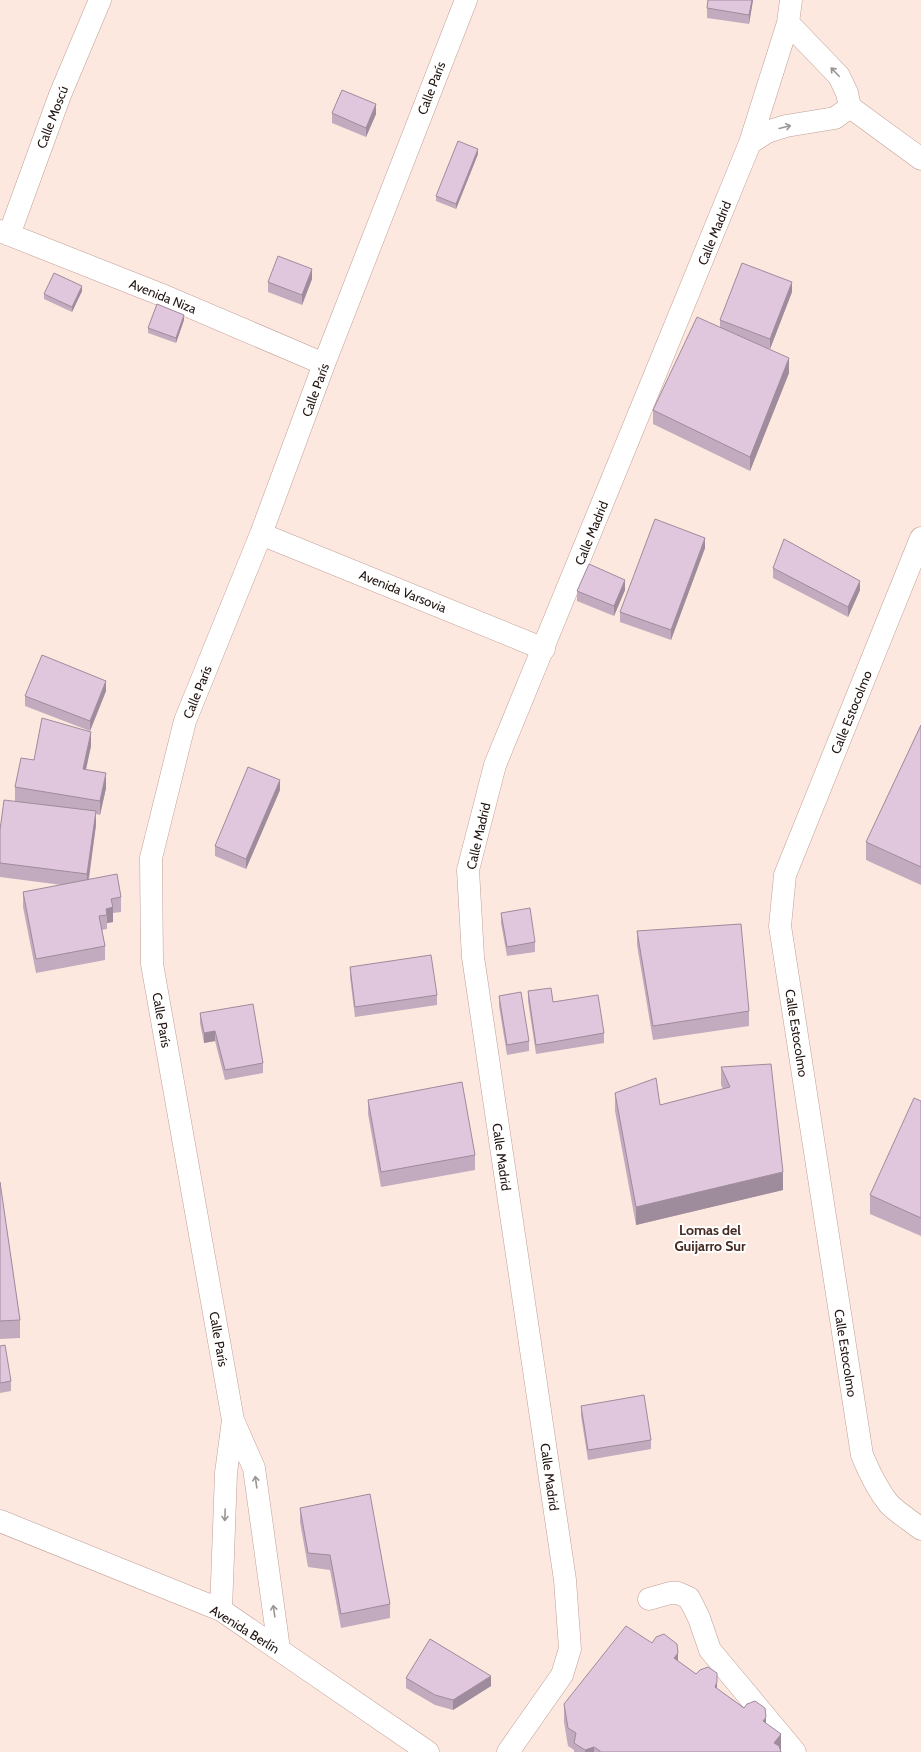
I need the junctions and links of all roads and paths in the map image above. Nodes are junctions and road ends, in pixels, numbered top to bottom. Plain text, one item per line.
1 (100, 0) edge
2 (466, 0) edge
3 (791, 0) edge
4 (788, 22) junction
5 (850, 107) junction
6 (750, 143) junction
7 (921, 159) edge
8 (5, 233) edge
9 (324, 364) junction
10 (261, 534) junction
11 (921, 538) edge
12 (544, 649) junction
13 (234, 1420) junction
14 (0, 1521) edge
15 (921, 1529) edge
16 (649, 1599) dead end
17 (221, 1610) junction
18 (279, 1650) junction
19 (428, 1752) edge
20 (508, 1752) edge
21 (795, 1752) edge

1 - 8 street, Calle Moscú
2 - 9 street, Calle París
3 - 4 street, Calle Madrid
5 -> 4 street
4 - 6 street, Calle Madrid
6 -> 5 street
5 - 7 street
6 - 12 street, Calle Madrid
8 - 9 street, Avenida Niza
9 - 10 street, Calle París
10 - 12 street, Avenida Varsovia
10 - 13 street, Calle París
11 - 15 street, Calle Estocolmo
12 - 20 street, Calle Madrid
13 -> 17 street, Calle París
18 -> 13 street, Calle París
14 - 17 street, Avenida Berlín
16 - 21 street
17 - 18 street, Avenida Berlín
18 - 19 street, Avenida Berlín

